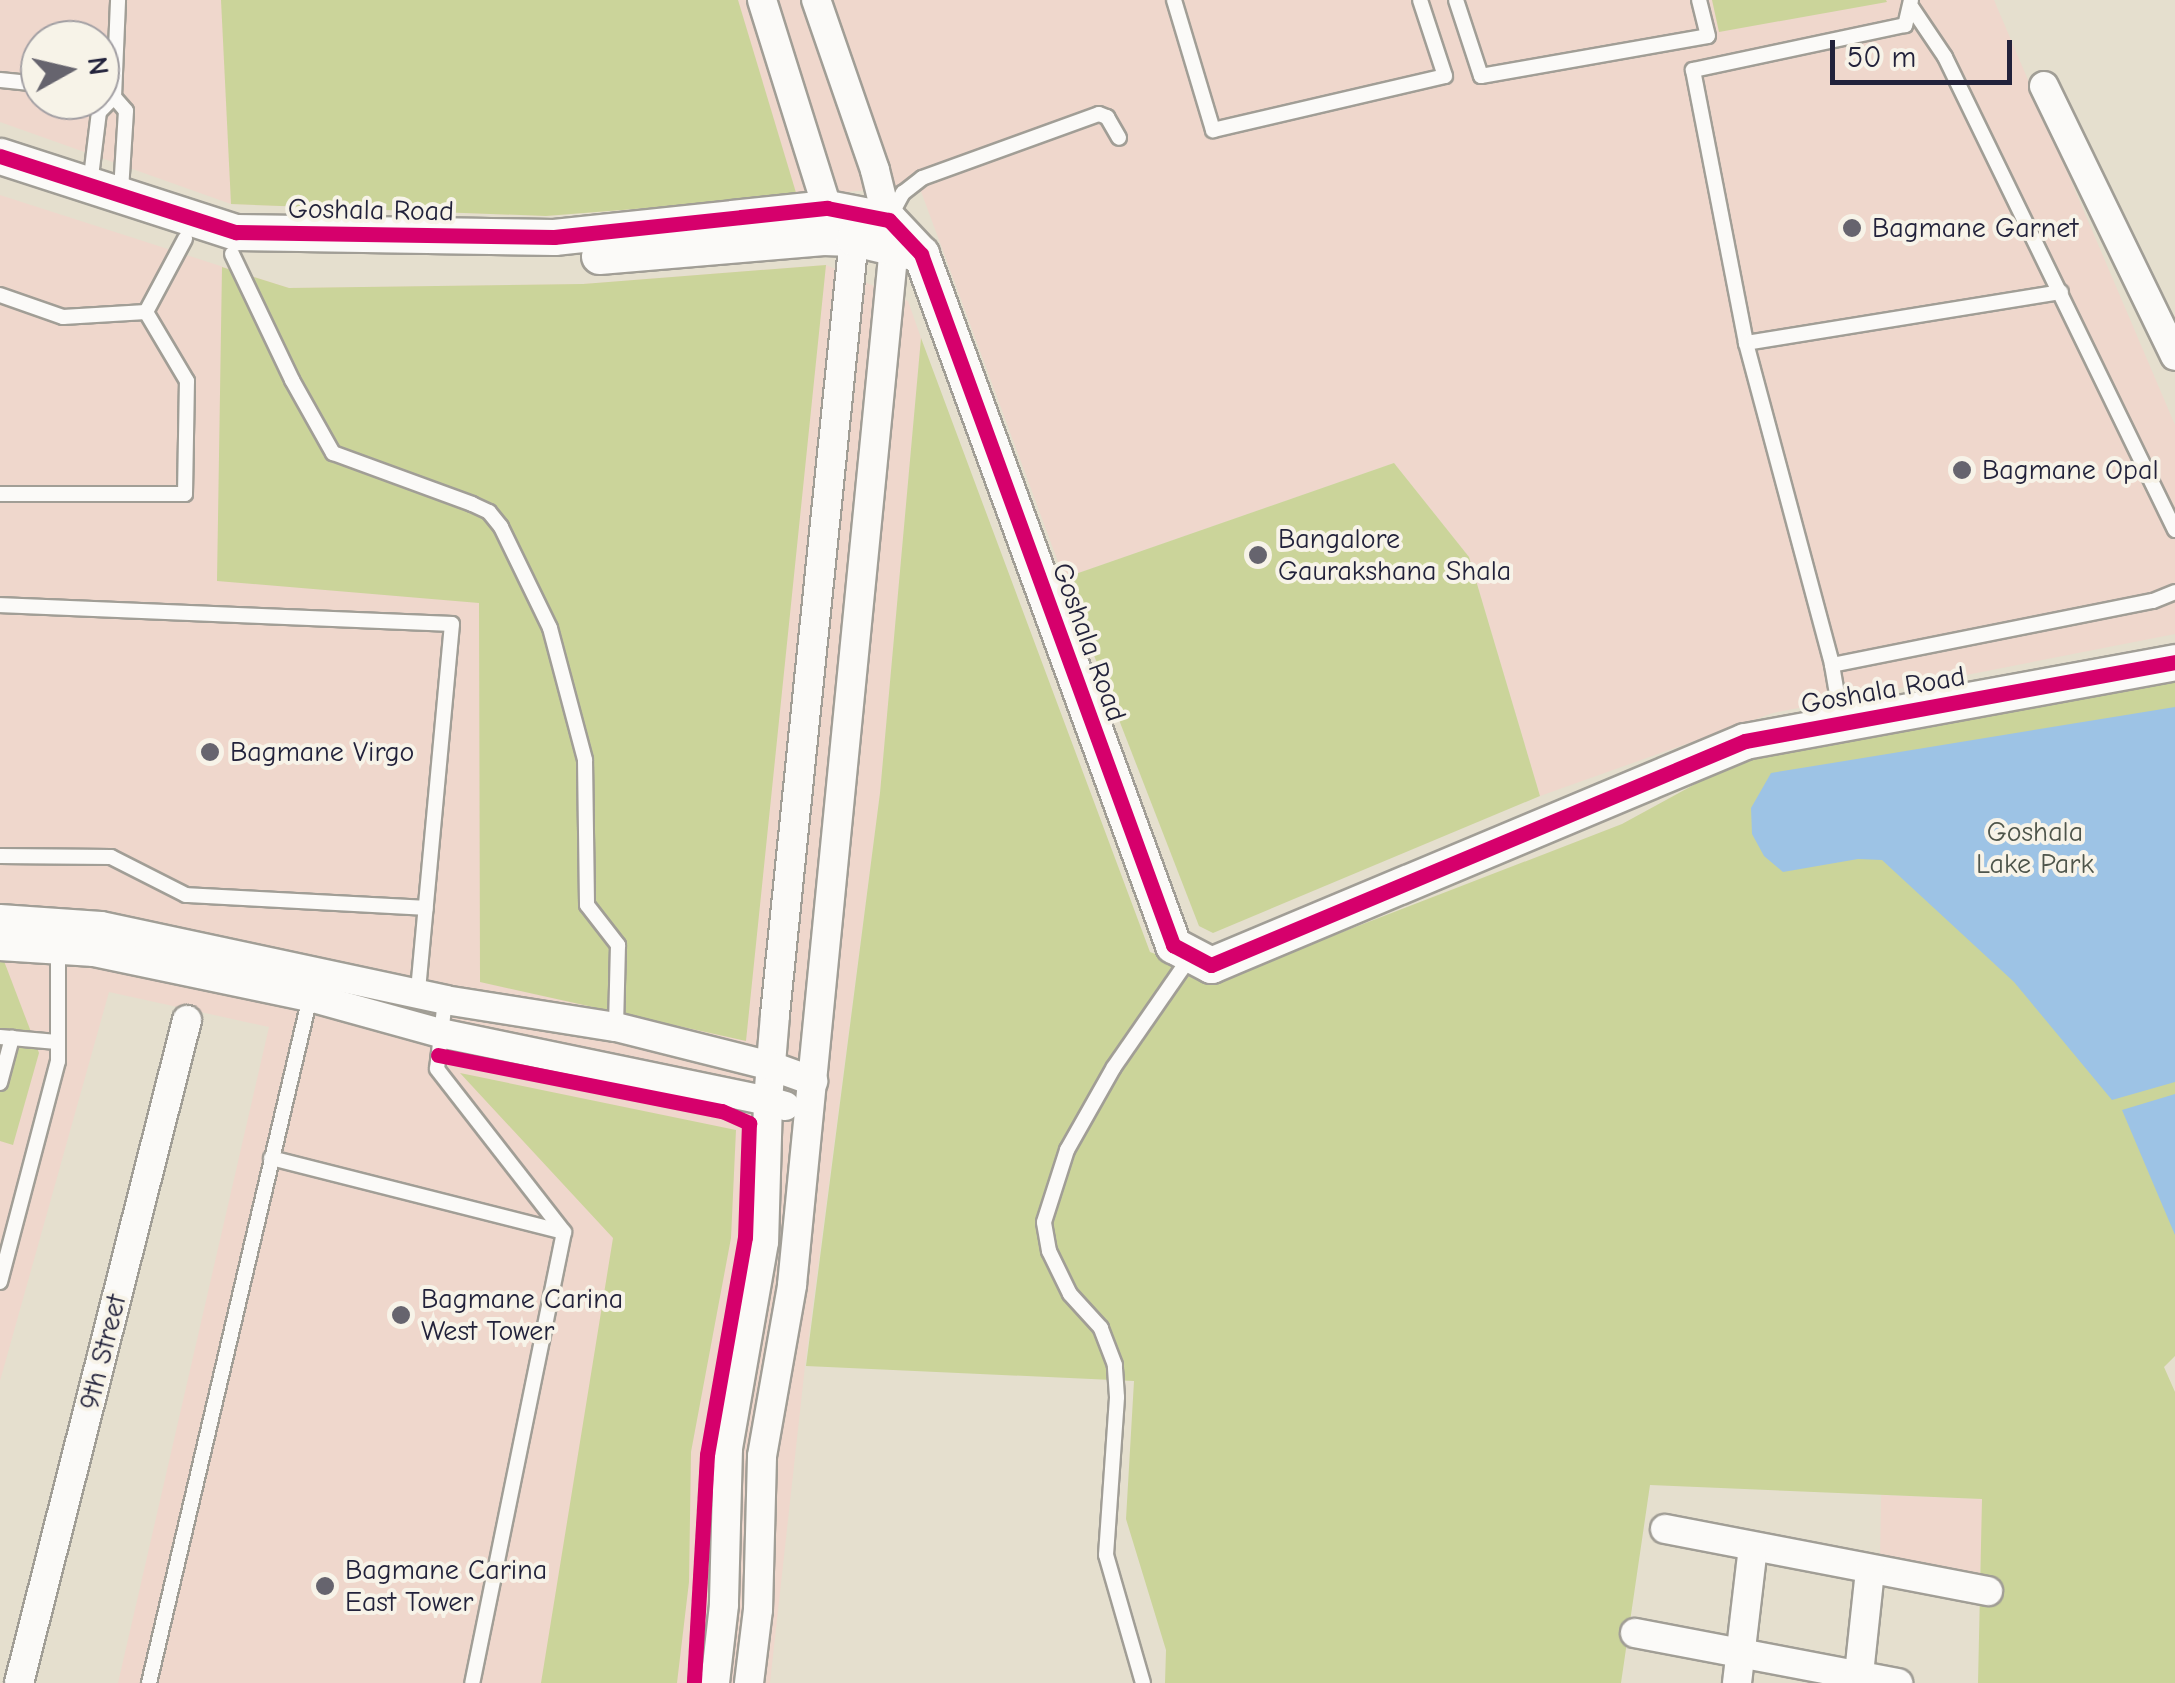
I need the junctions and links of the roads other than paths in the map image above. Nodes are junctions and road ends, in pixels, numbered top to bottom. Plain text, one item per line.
1 (762, 0) edge
2 (816, 0) edge
3 (1174, 0) edge
4 (1420, 0) edge
5 (1456, 0) edge
6 (1699, 0) edge
7 (1912, 4) edge
8 (2044, 86) dead end
9 (120, 105) edge
10 (100, 120) edge
11 (1119, 138) dead end
12 (0, 156) edge
13 (0, 179) edge
14 (105, 190) junction
15 (828, 208) junction
16 (188, 228) junction
17 (854, 238) junction
18 (901, 240) junction
19 (234, 243) junction
20 (2061, 292) junction
21 (0, 295) edge
22 (146, 312) junction
23 (1746, 343) junction
24 (2175, 356) edge
25 (0, 494) edge
26 (2175, 530) edge
27 (2175, 592) edge
28 (0, 605) edge
29 (2175, 662) edge
30 (1832, 665) junction
31 (1842, 723) junction
32 (0, 856) edge
33 (426, 908) junction
34 (0, 919) edge
35 (59, 937) junction
36 (0, 946) edge
37 (1192, 955) junction
38 (312, 984) junction
39 (432, 997) junction
40 (187, 1020) dead end
41 (616, 1026) junction
42 (440, 1033) junction
43 (6, 1038) edge
44 (57, 1042) junction
45 (772, 1066) junction
46 (813, 1081) junction
47 (0, 1083) edge
48 (768, 1101) junction
49 (810, 1112) junction
50 (271, 1158) junction
51 (564, 1232) junction
52 (0, 1282) edge
53 (1665, 1529) dead end
54 (1753, 1546) junction
55 (1870, 1570) junction
56 (1988, 1591) dead end
57 (1635, 1633) dead end
58 (1742, 1654) junction
59 (1858, 1679) edge
60 (19, 1683) edge
61 (149, 1683) edge
62 (472, 1683) edge
63 (715, 1683) edge
64 (749, 1683) edge
65 (1143, 1683) edge
66 (1737, 1683) edge
67 (1898, 1683) edge

1 - 15 street
2 - 18 street
3 - 4 lane
5 - 6 lane
7 - 20 lane
7 - 23 lane
8 - 24 street
9 - 14 lane
10 - 14 lane
11 - 18 lane
12 - 14 street, Goshala Road
13 - 16 street, Goshala Road
14 - 16 street, Goshala Road
15 - 17 street
15 - 18 street, Goshala Road
15 - 19 street, Goshala Road
16 - 19 street, Goshala Road
16 - 22 lane
17 - 18 street, Goshala Road
17 - 19 street, Goshala Road
17 - 45 street
18 - 37 street, Goshala Road
18 - 46 street
19 - 41 lane
20 - 23 lane
20 - 26 lane
21 - 22 lane
22 - 25 lane
23 - 30 lane
27 - 30 lane
28 - 33 lane
29 - 31 street, Goshala Road
30 - 31 lane
31 - 37 street, Goshala Road
32 - 33 lane
33 - 39 lane
34 - 35 street
35 - 36 street
35 - 38 street
35 - 44 lane
37 - 65 lane
38 - 39 street
38 - 42 street
38 - 50 lane
39 - 41 street
39 - 42 lane
40 - 60 street, 9th Street
41 - 45 street
42 - 48 street
42 - 51 lane
43 - 44 lane
43 - 47 lane
44 - 52 lane
45 - 46 street
45 - 48 street
46 - 49 street
48 - 49 street
48 - 63 street
49 - 64 street
50 - 51 lane
50 - 61 lane
51 - 62 lane
53 - 54 street
54 - 55 street
54 - 58 street
55 - 56 street
55 - 59 street
57 - 58 street
58 - 59 street
58 - 66 street
59 - 67 street

